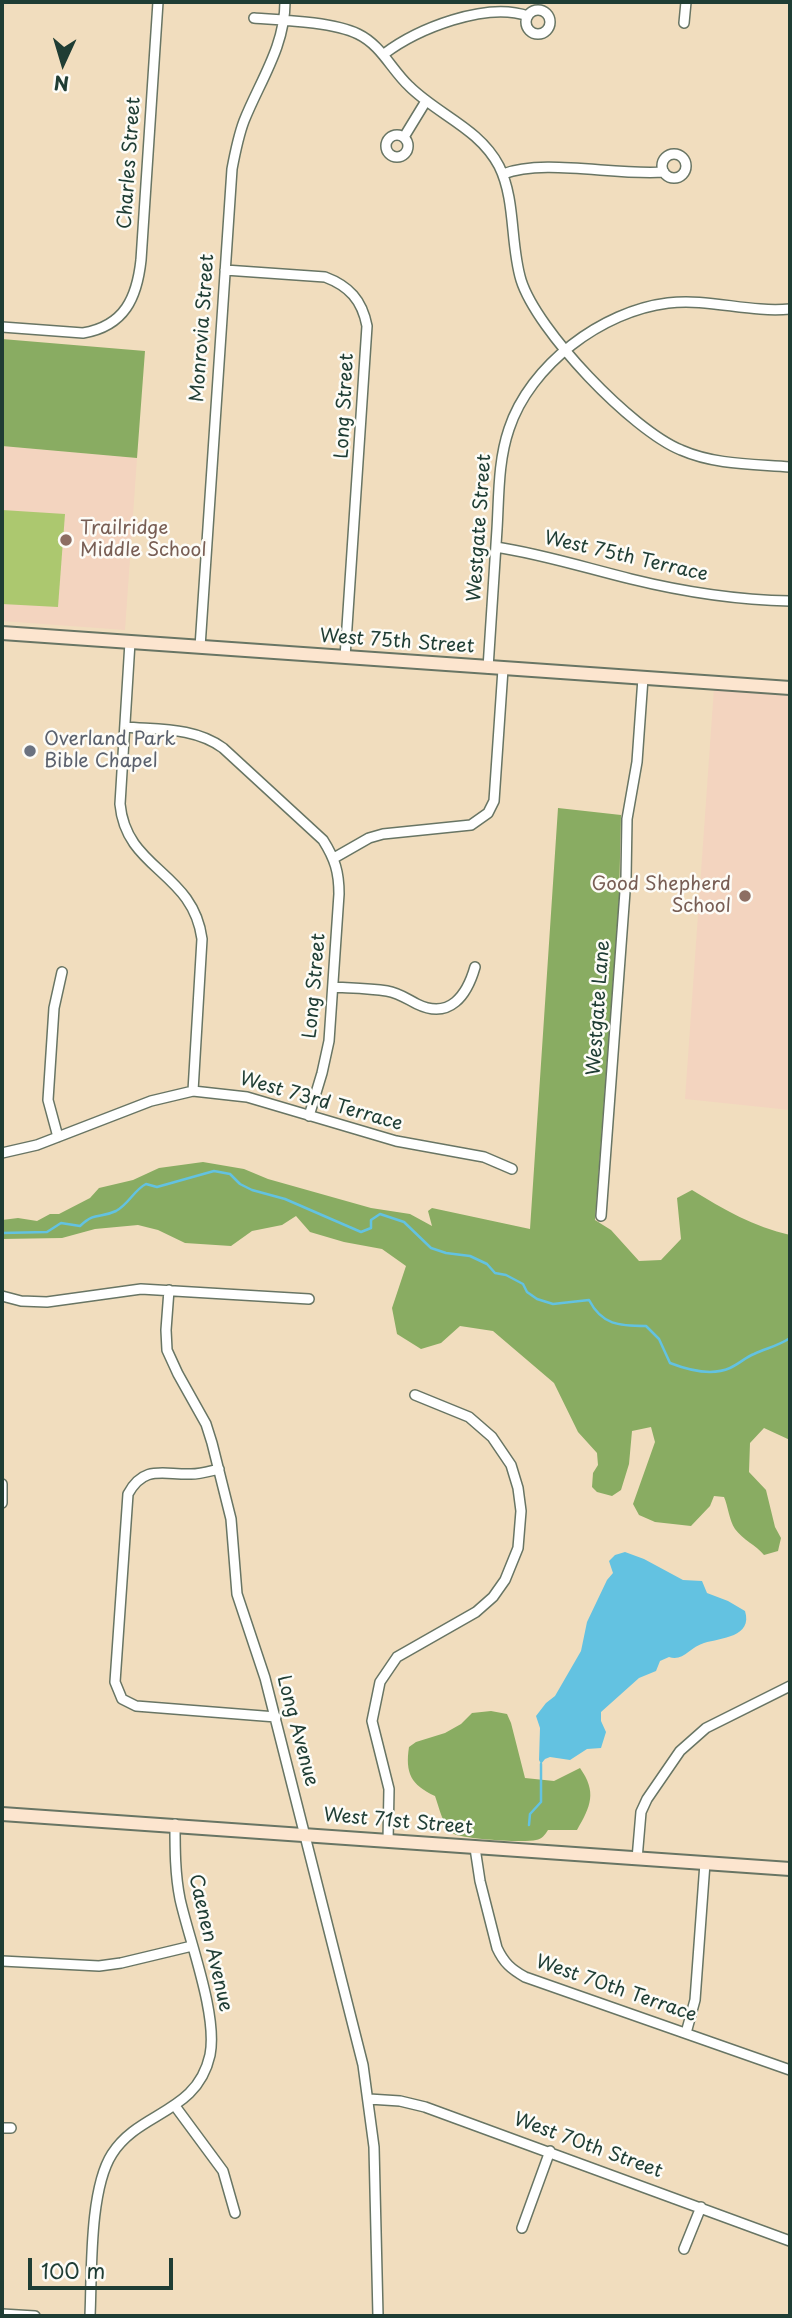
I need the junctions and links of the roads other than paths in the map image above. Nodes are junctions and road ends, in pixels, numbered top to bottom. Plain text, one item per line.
1 (158, 2) edge
2 (285, 2) edge
3 (686, 2) edge
4 (528, 16) dead end
5 (254, 18) dead end
6 (285, 20) junction
7 (684, 23) dead end
8 (384, 54) junction
9 (426, 102) junction
10 (404, 137) dead end
11 (664, 172) dead end
12 (503, 174) junction
13 (225, 270) junction
14 (790, 309) edge
15 (2, 327) edge
16 (566, 351) junction
17 (790, 467) edge
18 (496, 547) junction
19 (790, 601) edge
20 (2, 633) edge
21 (130, 642) junction
22 (200, 647) junction
23 (345, 657) junction
24 (488, 667) junction
25 (503, 669) junction
26 (643, 678) junction
27 (790, 688) edge
28 (125, 727) junction
29 (334, 858) junction
30 (475, 967) dead end
31 (62, 972) dead end
32 (333, 987) junction
33 (193, 1091) junction
34 (309, 1116) junction
35 (58, 1137) junction
36 (2, 1153) edge
37 (512, 1169) dead end
38 (601, 1216) dead end
39 (169, 1290) junction
40 (2, 1296) edge
41 (309, 1299) dead end
42 (415, 1395) dead end
43 (219, 1469) junction
44 (2, 1484) edge
45 (2, 1503) edge
46 (790, 1686) edge
47 (276, 1717) junction
48 (2, 1814) edge
49 (174, 1824) junction
50 (306, 1834) junction
51 (388, 1841) junction
52 (475, 1848) junction
53 (637, 1859) junction
54 (705, 1863) junction
55 (790, 1869) edge
56 (192, 1946) junction
57 (2, 1961) edge
58 (686, 2033) junction
59 (790, 2070) edge
60 (369, 2099) junction
61 (175, 2106) junction
62 (550, 2151) junction
63 (701, 2207) junction
64 (235, 2213) dead end
65 (522, 2228) dead end
66 (790, 2241) edge
67 (684, 2249) dead end
68 (2, 2314) edge
69 (35, 2316) edge
70 (89, 2316) edge
71 (378, 2316) edge

1 - 15 street, Charles Street
2 - 6 street, Monrovia Street
3 - 7 street
4 - 8 street
5 - 6 street
6 - 8 street
6 - 13 street, Monrovia Street
8 - 9 street
9 - 10 street
9 - 12 street
11 - 12 street
12 - 16 street
13 - 22 street, Monrovia Street
13 - 23 street, Long Street
14 - 16 street, Westgate Street
16 - 17 street
16 - 18 street, Westgate Street
18 - 19 street, West 75th Terrace
18 - 24 street, Westgate Street
20 - 21 street, West 75th Street
21 - 22 street, West 75th Street
21 - 28 street
22 - 23 street, West 75th Street
23 - 24 street, West 75th Street
24 - 25 street, West 75th Street
25 - 26 street, West 75th Street
25 - 29 street
26 - 27 street, West 75th Street
26 - 38 street, Westgate Lane
28 - 29 street
28 - 33 street
29 - 32 street, Long Street
30 - 32 street
31 - 35 street
32 - 34 street, Long Street
33 - 34 street, West 73rd Terrace
33 - 35 street, West 73rd Terrace
34 - 37 street, West 73rd Terrace
35 - 36 street, West 73rd Terrace
39 - 40 street
39 - 41 street
39 - 43 street, Long Avenue
42 - 51 street
43 - 47 street, Long Avenue
43 - 47 street
44 - 45 street
46 - 53 street
47 - 50 street, Long Avenue
48 - 49 street, West 71st Street
49 - 50 street, West 71st Street
49 - 56 street, Caenen Avenue
50 - 51 street, West 71st Street
50 - 60 street, Long Avenue
51 - 52 street, West 71st Street
52 - 53 street, West 71st Street
52 - 58 street, West 70th Terrace
53 - 54 street, West 71st Street
54 - 55 street, West 71st Street
54 - 58 street
56 - 57 street
56 - 61 street, Caenen Avenue
58 - 59 street, West 70th Terrace
60 - 62 street, West 70th Street
60 - 71 street, Long Avenue
61 - 64 street
61 - 70 street, Caenen Avenue
62 - 63 street, West 70th Street
62 - 65 street
63 - 66 street, West 70th Street
63 - 67 street
68 - 69 street

